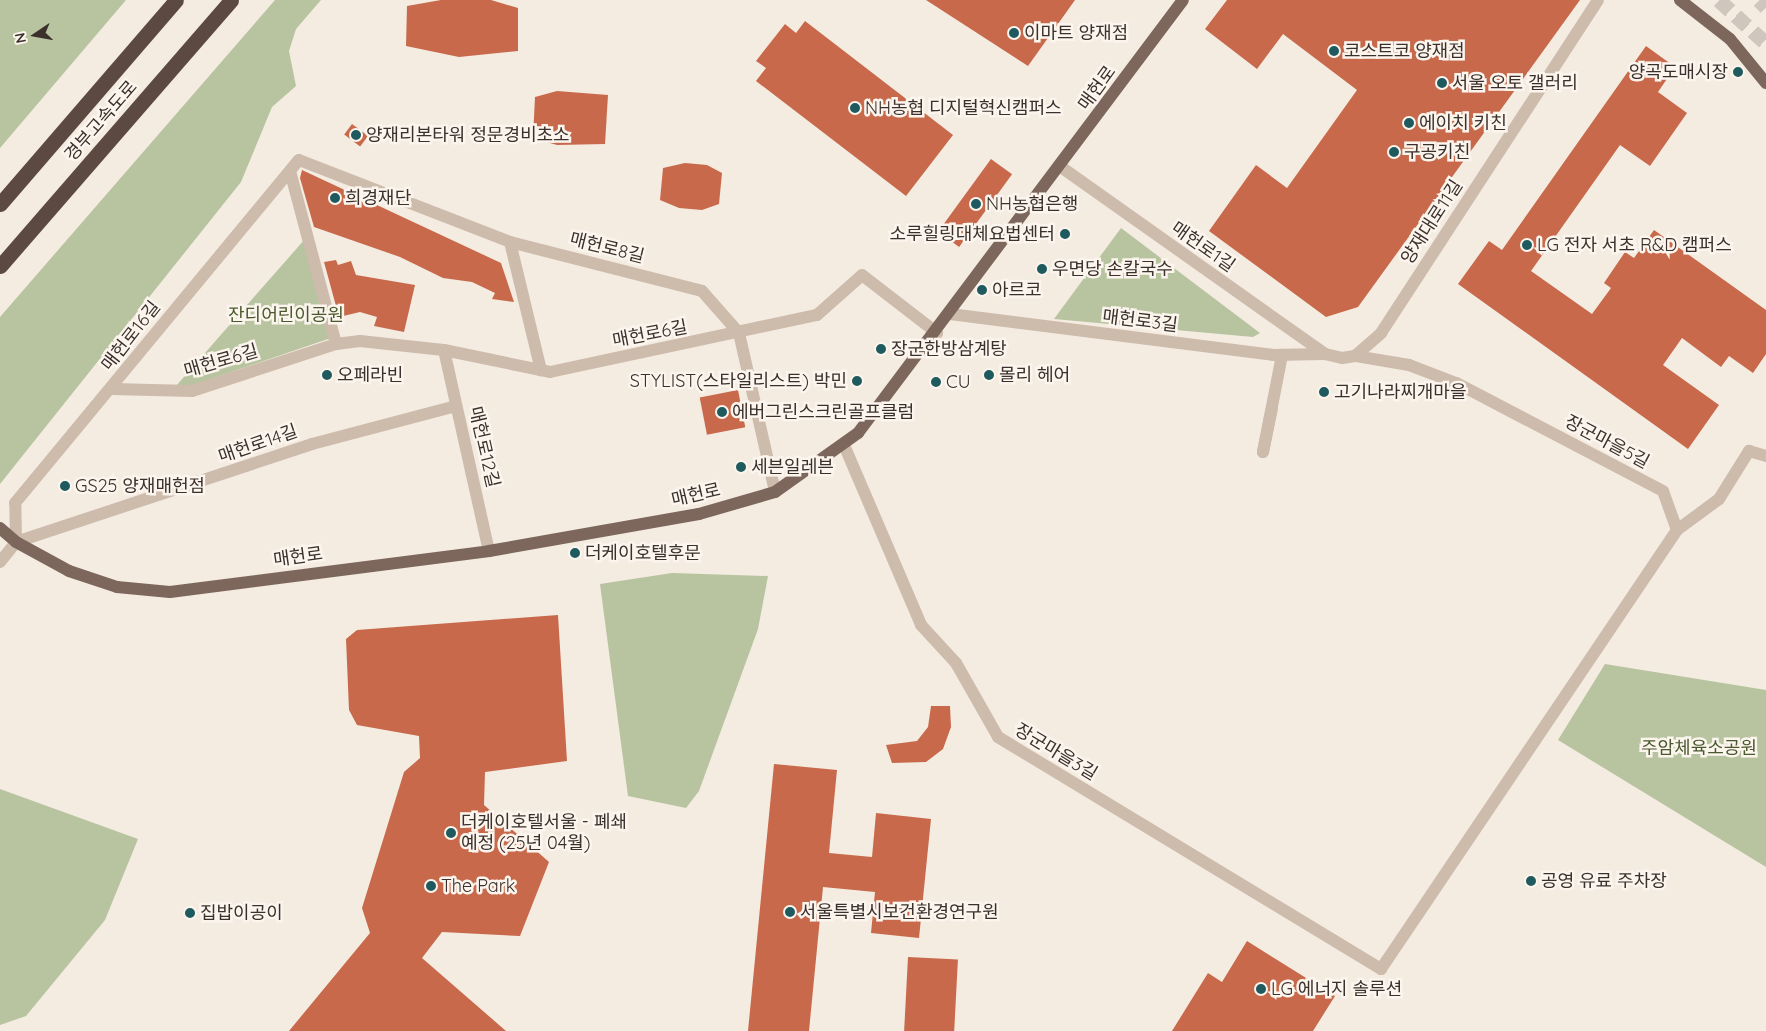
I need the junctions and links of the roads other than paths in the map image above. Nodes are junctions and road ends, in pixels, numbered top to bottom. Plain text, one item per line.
1 (176, 0) edge
2 (231, 0) edge
3 (1184, 0) edge
4 (1598, 0) edge
5 (1680, 0) edge
6 (1766, 83) edge
7 (299, 160) joint
8 (1061, 167) junction
9 (290, 171) junction
10 (0, 204) edge
11 (510, 242) junction
12 (0, 266) edge
13 (950, 314) junction
14 (739, 332) junction
15 (937, 333) junction
16 (336, 344) junction
17 (444, 350) junction
18 (1326, 354) junction
19 (1282, 355) junction
20 (1355, 356) junction
21 (541, 370) junction
22 (112, 390) junction
23 (456, 406) junction
24 (844, 445) junction
25 (1262, 452) dead end
26 (1766, 456) edge
27 (775, 492) junction
28 (0, 528) edge
29 (1677, 530) junction
30 (16, 542) junction
31 (489, 550) junction
32 (0, 562) edge

1 - 10 highway, 경부고속도로
2 - 12 highway, 경부고속도로
3 - 8 main road, 매헌로
4 - 20 street, 양재대로11길
5 - 6 main road
7 - 9 street, 매헌로16길
7 - 11 street, 매헌로8길
8 - 13 main road, 매헌로
8 - 18 street, 매헌로1길
9 - 16 street
9 - 22 street, 매헌로16길
11 - 14 street, 매헌로8길
11 - 21 street
13 - 15 main road, 매헌로
13 - 19 street, 매헌로3길
14 - 15 street, 매헌로6길
14 - 21 street, 매헌로6길
14 - 27 street, 매헌로8길
15 - 24 main road, 매헌로
16 - 17 street, 매헌로6길
16 - 22 street, 매헌로6길
17 - 21 street, 매헌로6길
17 - 23 street, 매헌로12길
18 - 19 street, 매헌로3길
18 - 20 street
19 - 25 street
20 - 29 street, 장군마을5길
22 - 30 street, 매헌로16길
23 - 30 street, 매헌로14길
23 - 31 street, 매헌로12길
24 - 27 main road, 매헌로
24 - 29 street, 장군마을3길
26 - 29 street
27 - 31 main road, 매헌로
28 - 30 main road, 매헌로
30 - 31 main road, 매헌로
30 - 32 street

